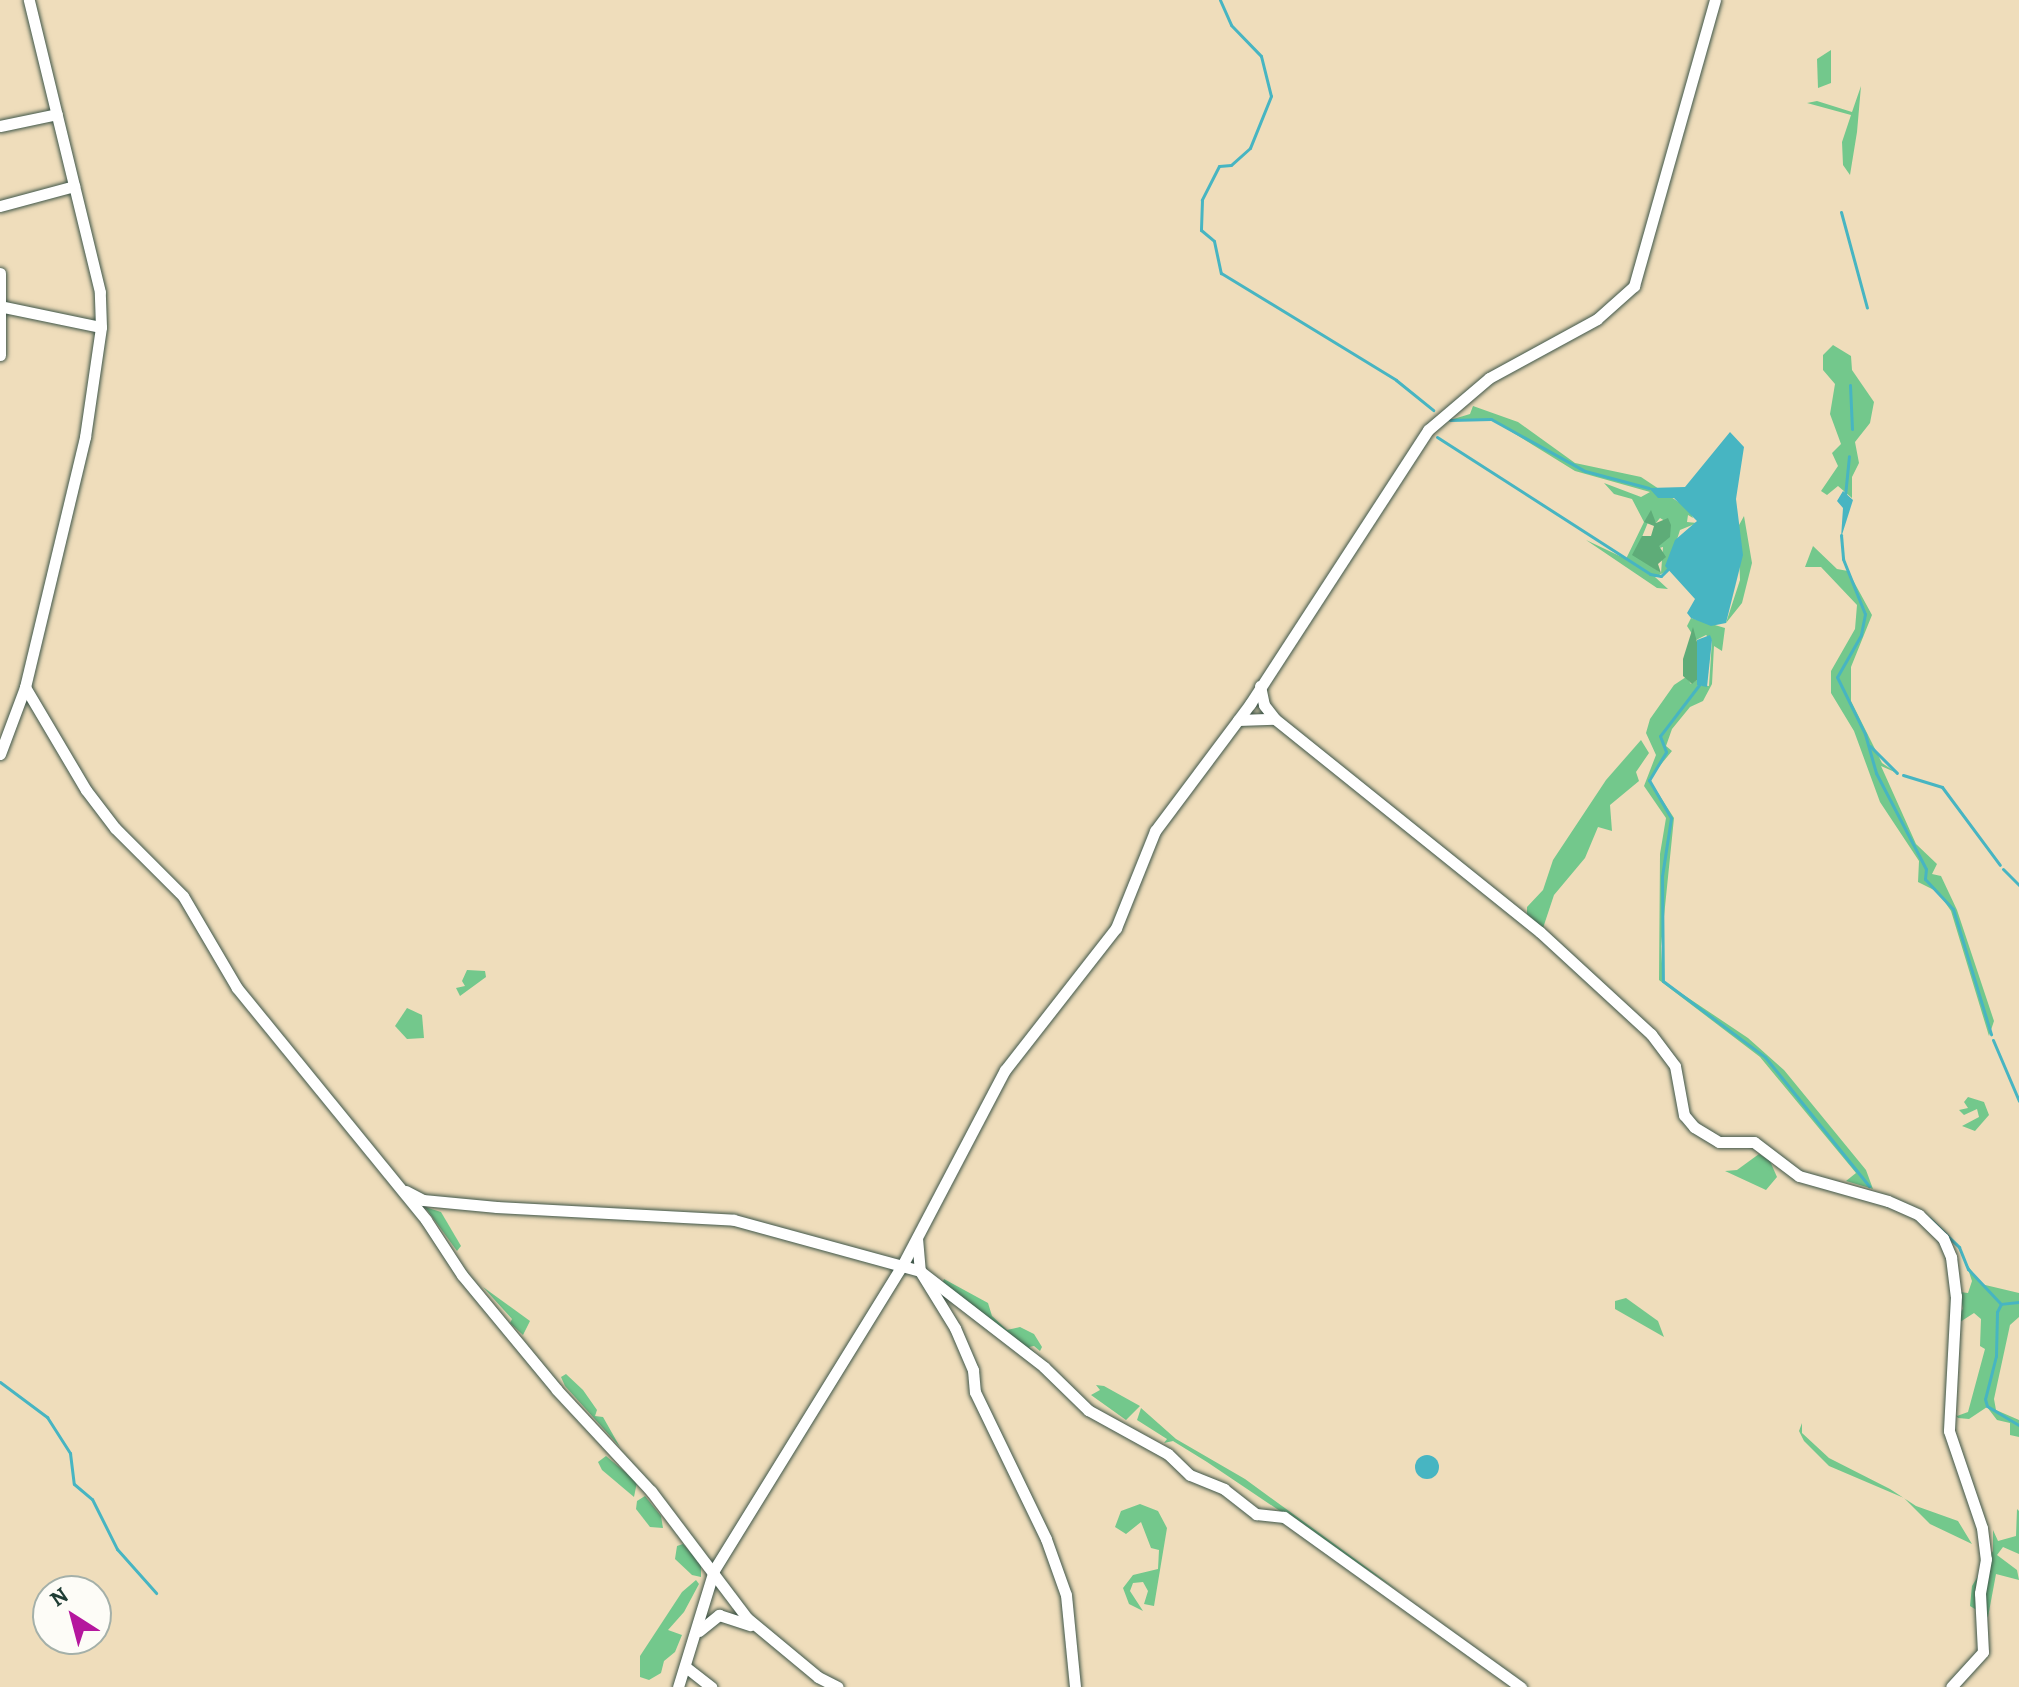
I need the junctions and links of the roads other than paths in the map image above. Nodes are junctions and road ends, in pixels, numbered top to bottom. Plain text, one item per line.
1 (29, 0) edge
2 (1715, 0) edge
3 (57, 114) junction
4 (0, 126) edge
5 (74, 186) junction
6 (0, 206) edge
7 (0, 273) edge
8 (4, 307) junction
9 (101, 327) junction
10 (0, 355) edge
11 (1260, 685) junction
12 (25, 687) junction
13 (1275, 719) junction
14 (1238, 720) junction
15 (0, 754) edge
16 (400, 1188) junction
17 (917, 1236) junction
18 (903, 1264) junction
19 (920, 1271) junction
20 (714, 1570) junction
21 (758, 1629) junction
22 (698, 1632) junction
23 (687, 1668) junction
24 (814, 1682) edge
25 (678, 1687) edge
26 (711, 1687) edge
27 (838, 1687) edge
28 (1075, 1687) edge
29 (1521, 1687) edge
30 (1951, 1687) edge

1 - 3 street
2 - 11 street
3 - 4 street
3 - 5 street
5 - 6 street
5 - 9 street
7 - 8 street
8 - 9 street
8 - 10 street
9 - 12 street
11 - 13 street
11 - 14 street
12 - 15 street
12 - 16 street
13 - 14 street
13 - 30 street
14 - 17 street
16 - 18 street
16 - 20 street
17 - 18 street
17 - 19 street
18 - 19 street
18 - 20 street
19 - 28 street
19 - 29 street
20 - 21 street
20 - 22 street
21 - 22 street
21 - 24 street
22 - 23 street
23 - 25 street
23 - 26 street
24 - 27 street

